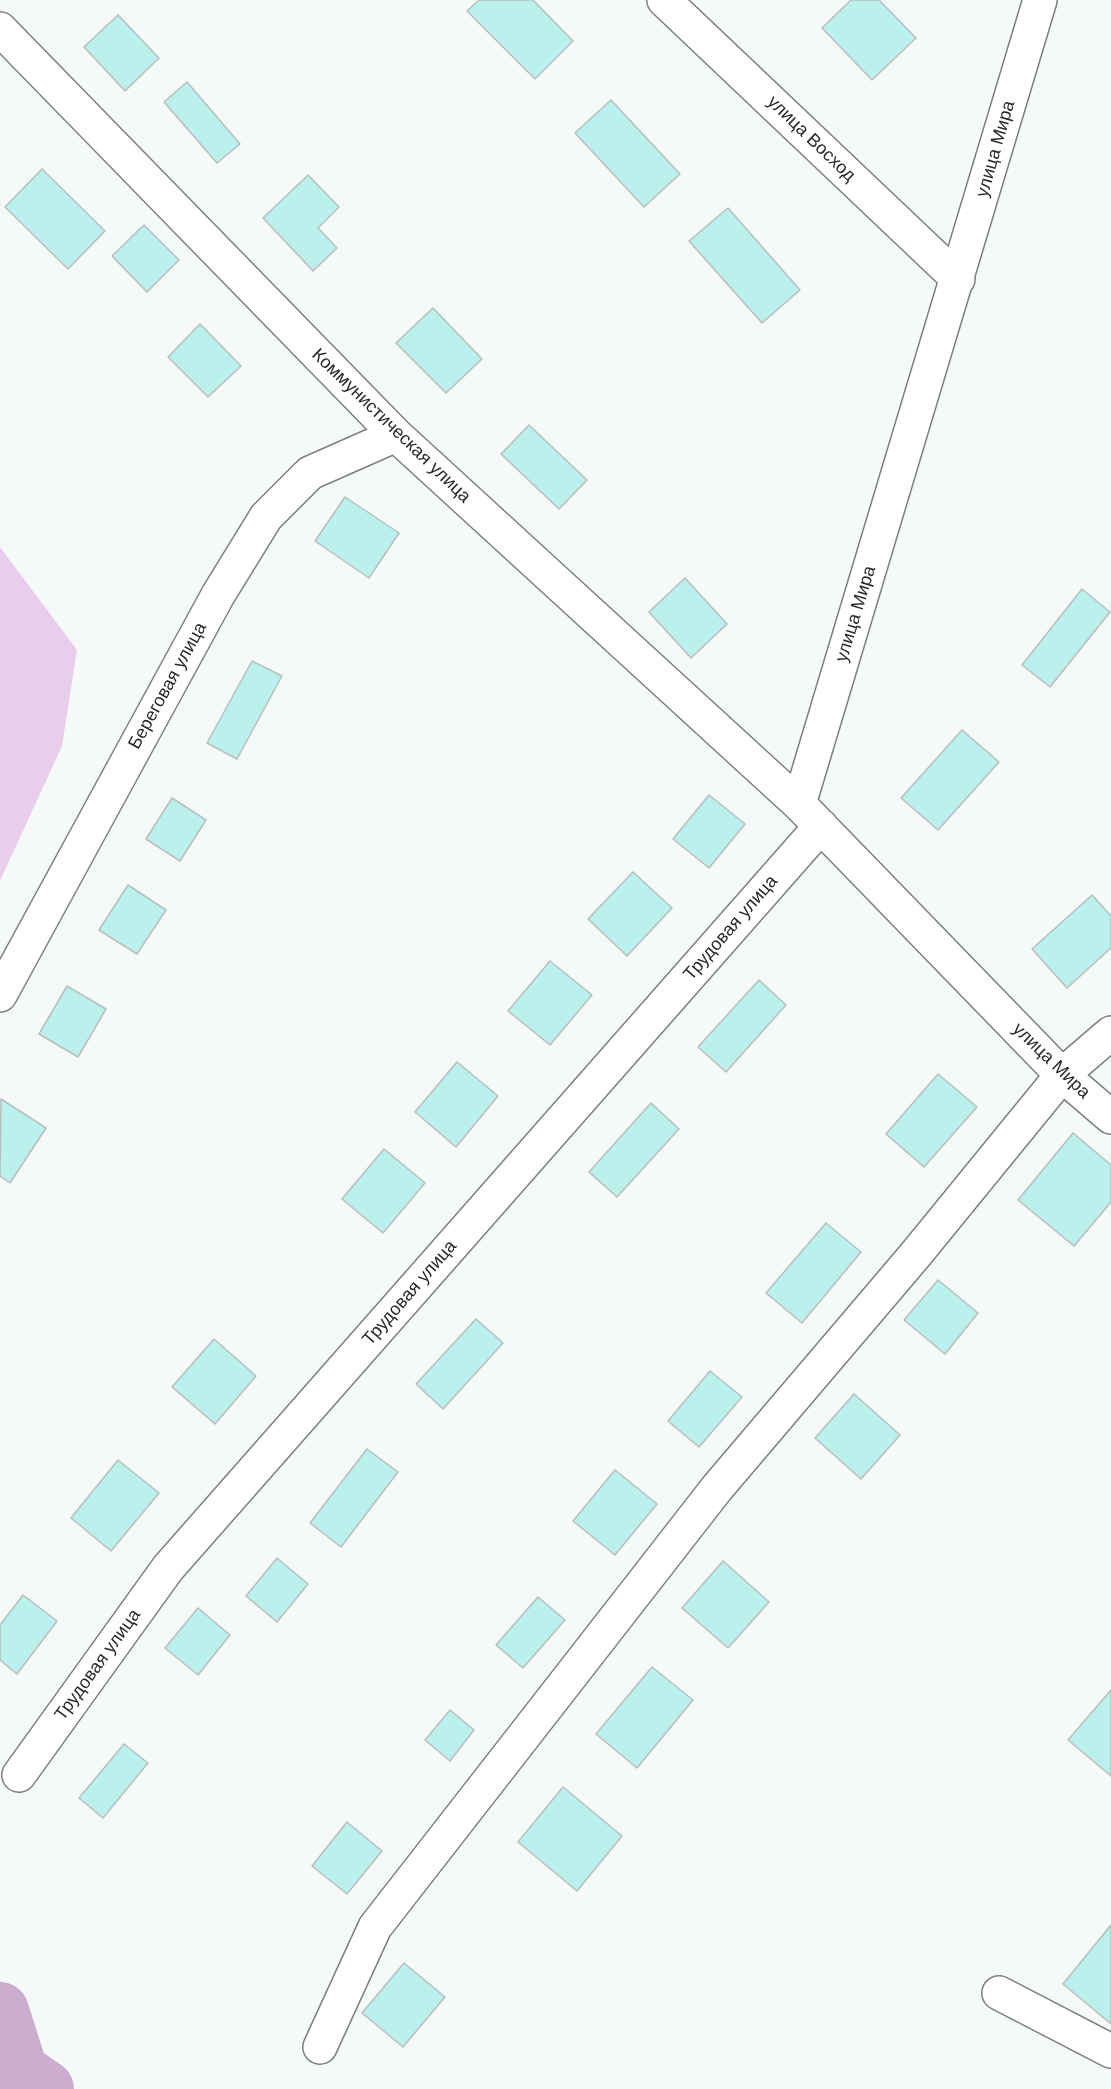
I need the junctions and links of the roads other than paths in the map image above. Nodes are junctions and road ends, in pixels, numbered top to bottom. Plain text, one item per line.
1 (664, 0) edge
2 (1040, 0) edge
3 (0, 29) edge
4 (958, 279) junction
5 (396, 435) junction
6 (810, 815) junction
7 (0, 995) edge
8 (1111, 1033) edge
9 (1062, 1075) junction
10 (1111, 1117) edge
11 (19, 1775) dead end
12 (999, 1993) dead end
13 (320, 2047) dead end
14 (1111, 2051) edge

1 - 4 street, улица Восход
2 - 4 street, улица Мира
3 - 5 street, Коммунистическая улица
4 - 6 street, улица Мира
5 - 6 street, Коммунистическая улица
5 - 7 street, Береговая улица
6 - 9 street, улица Мира
6 - 11 street, Трудовая улица
8 - 9 street
9 - 10 street, улица Мира
9 - 13 street
12 - 14 street

